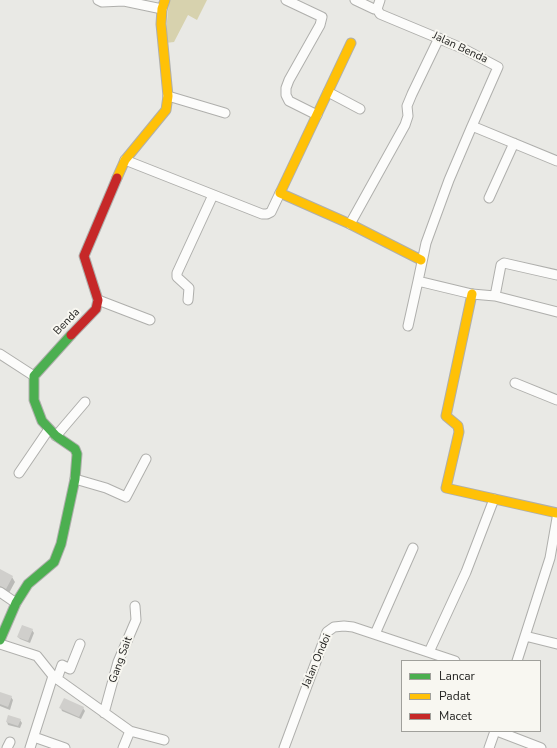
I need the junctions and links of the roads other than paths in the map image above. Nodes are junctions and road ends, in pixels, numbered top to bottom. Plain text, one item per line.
1 (98, 0) edge
2 (165, 0) edge
3 (286, 0) edge
4 (354, 0) edge
5 (378, 4) edge
6 (162, 9) junction
7 (439, 38) junction
8 (351, 43) dead end
9 (328, 92) junction
10 (168, 96) junction
11 (360, 109) dead end
12 (225, 113) dead end
13 (317, 115) junction
14 (472, 126) junction
15 (514, 143) junction
16 (125, 160) junction
17 (557, 161) edge
18 (280, 193) junction
19 (213, 195) junction
20 (490, 198) dead end
21 (350, 224) junction
22 (421, 260) junction
23 (557, 274) edge
24 (418, 281) junction
25 (472, 294) junction
26 (495, 296) junction
27 (98, 300) junction
28 (188, 300) dead end
29 (557, 312) edge
30 (150, 320) dead end
31 (408, 326) dead end
32 (0, 354) edge
33 (34, 376) junction
34 (515, 383) dead end
35 (557, 400) edge
36 (85, 402) dead end
37 (49, 429) junction
38 (56, 436) junction
39 (146, 459) dead end
40 (19, 473) dead end
41 (75, 479) junction
42 (494, 499) junction
43 (557, 513) edge
44 (557, 518) edge
45 (413, 548) dead end
46 (0, 592) edge
47 (16, 603) junction
48 (135, 606) dead end
49 (375, 634) junction
50 (525, 636) junction
51 (0, 640) edge
52 (0, 644) edge
53 (80, 644) dead end
54 (557, 644) edge
55 (429, 652) junction
56 (452, 660) edge
57 (517, 660) edge
58 (55, 677) junction
59 (104, 713) junction
60 (130, 731) junction
61 (496, 732) edge
62 (499, 732) edge
63 (34, 737) junction
64 (164, 740) dead end
65 (30, 748) edge
66 (66, 748) edge
67 (124, 748) edge
68 (284, 748) edge
69 (489, 748) edge
70 (541, 748) edge

1 - 6 street
2 - 6 street
3 - 13 street
4 - 5 street, Jalan Benda
5 - 7 street, Jalan Benda
6 - 10 street
7 - 14 street, Jalan Benda
7 - 21 street
8 - 9 street
9 - 11 street
9 - 13 street
10 - 12 street
10 - 16 street
13 - 18 street
14 - 15 street
14 - 22 street
15 - 17 street
15 - 20 street
16 - 19 street
16 - 27 street
18 - 19 street
18 - 21 street
19 - 28 street
21 - 22 street
22 - 24 street
23 - 26 street
24 - 25 street
24 - 31 street
25 - 26 street
25 - 42 street
26 - 29 street
27 - 30 street
27 - 33 street, Benda
32 - 33 street
33 - 37 street
34 - 35 street
36 - 38 street
37 - 38 street
37 - 40 street
38 - 41 street
39 - 41 street
41 - 47 street
42 - 43 street
42 - 55 street
44 - 50 street
45 - 49 street
46 - 47 street
47 - 51 street
48 - 59 street, Gang Sait
49 - 55 street, Jalan Ondoi
49 - 68 street, Jalan Ondoi
50 - 54 street
50 - 57 street
52 - 58 street
53 - 58 street
55 - 56 street, Jalan Ondoi
58 - 59 street
58 - 63 street
59 - 60 street
60 - 64 street
60 - 67 street
61 - 69 street
62 - 70 street
63 - 65 street
63 - 66 street

